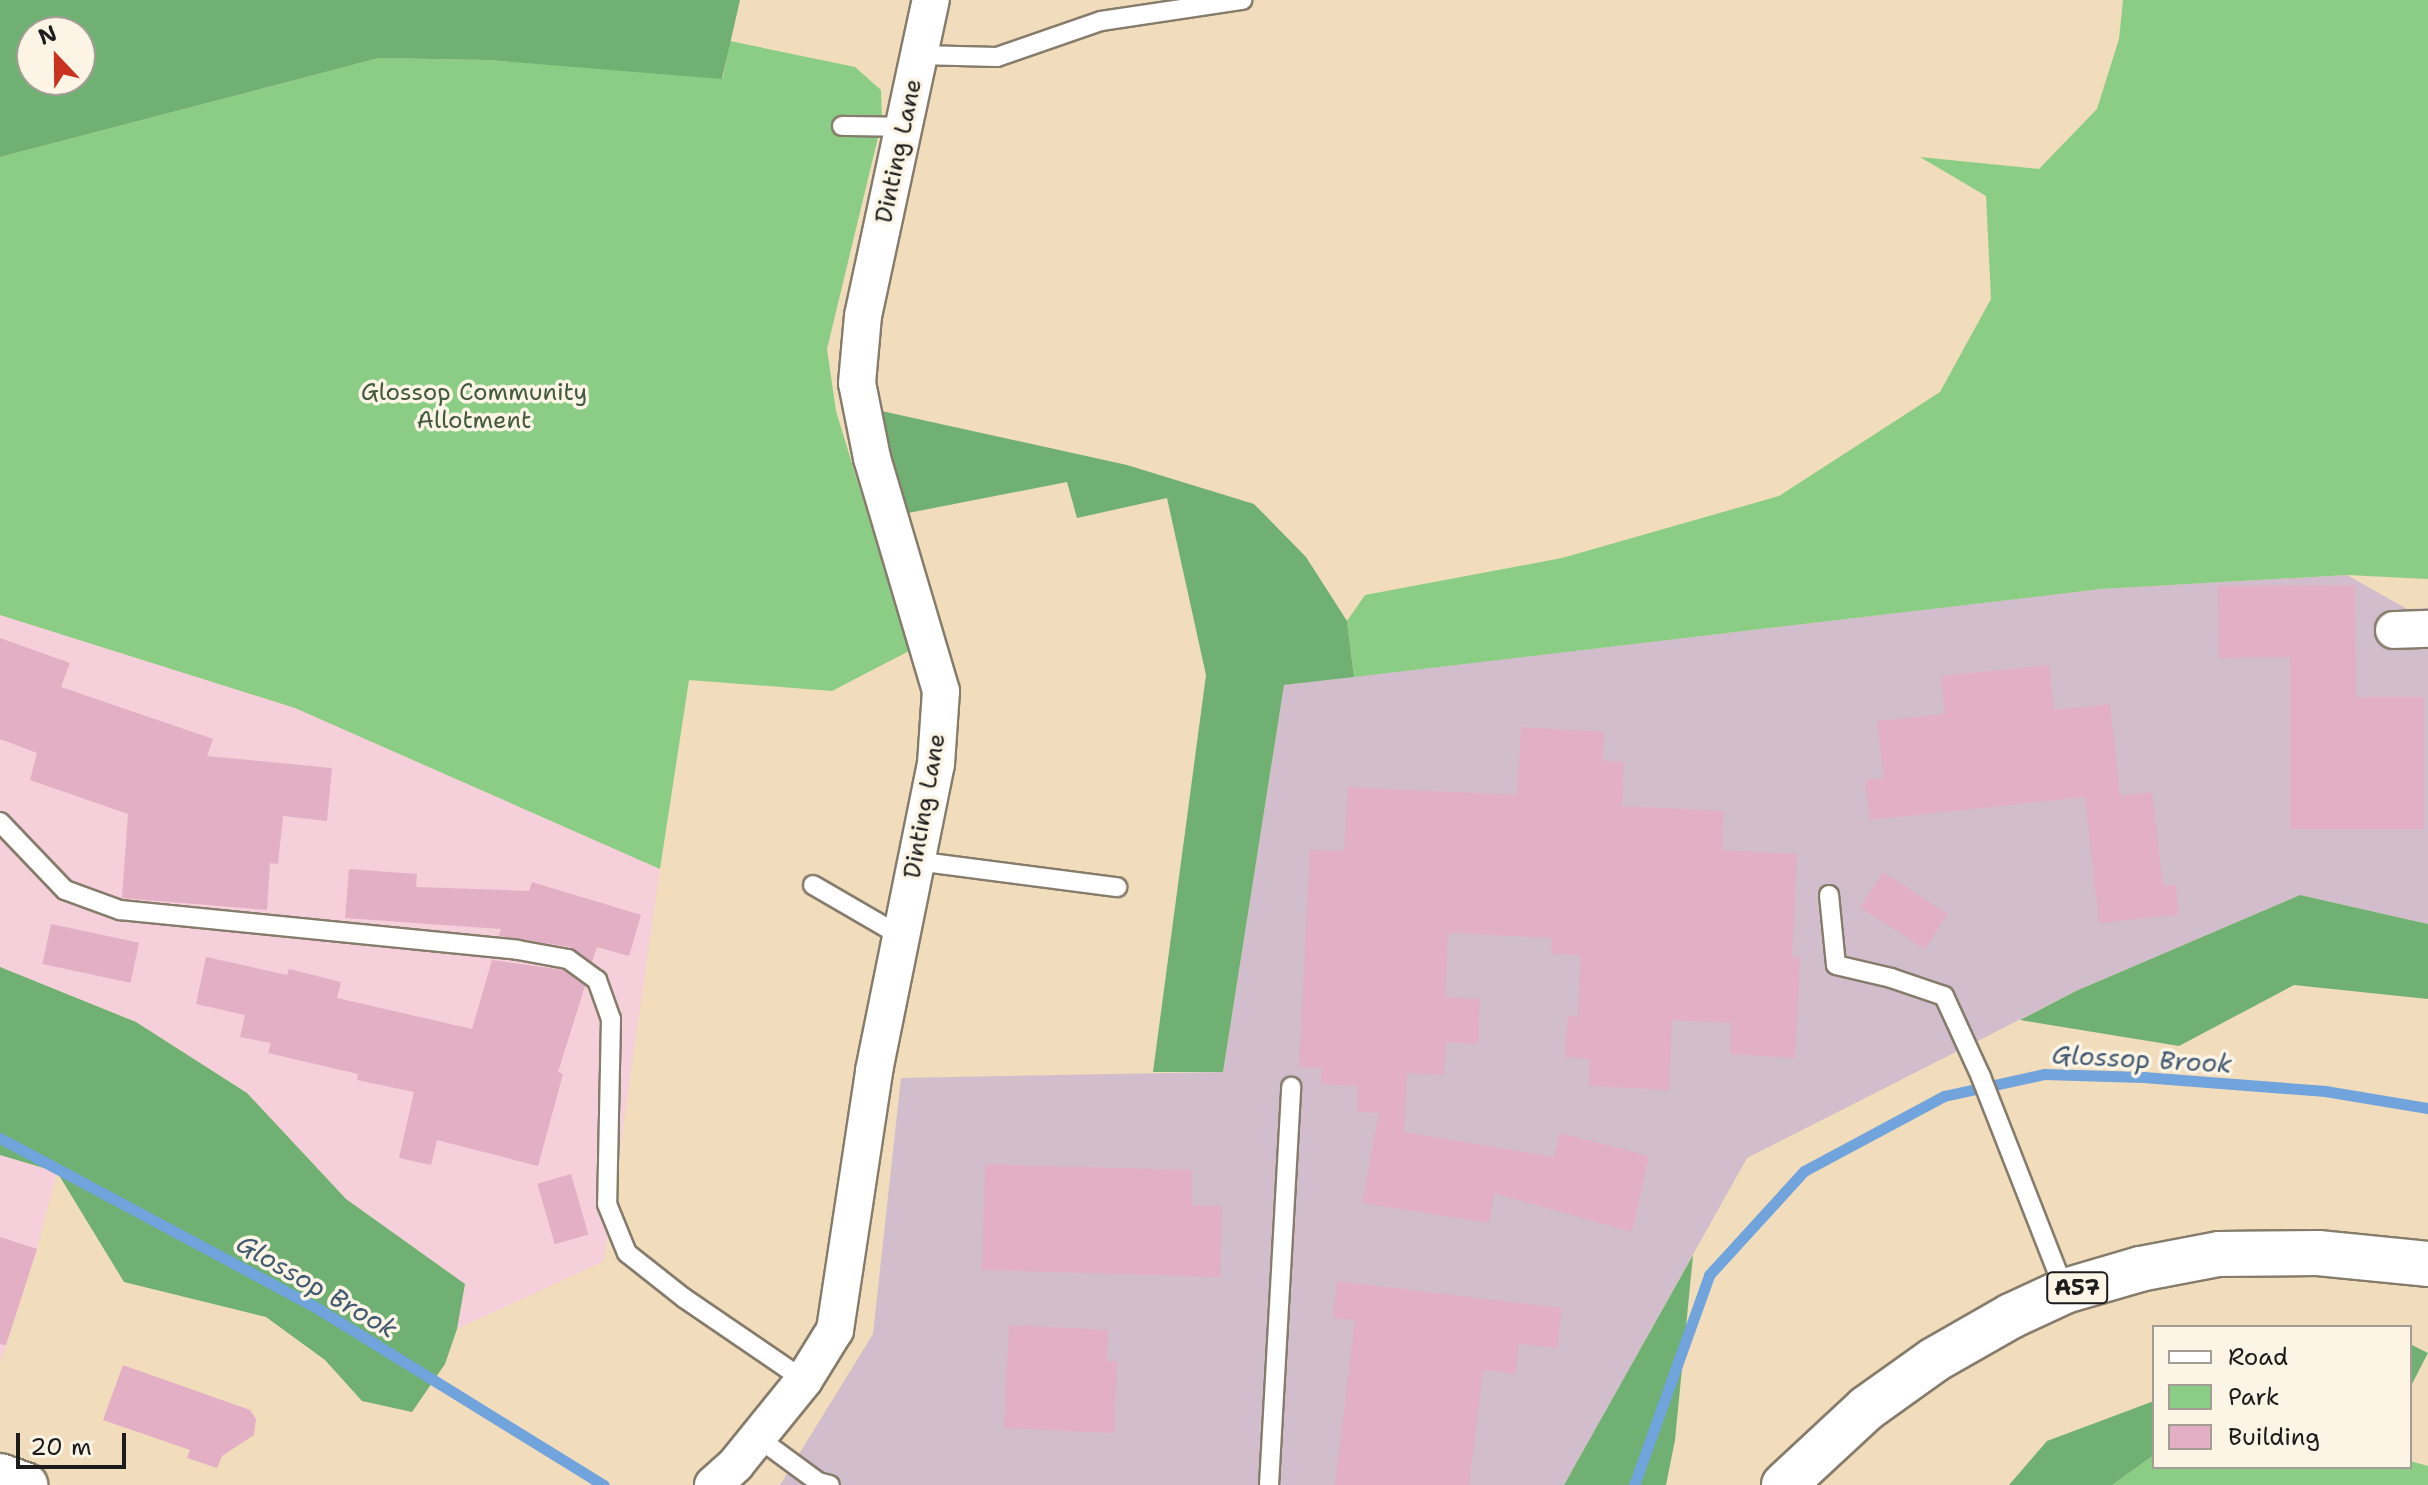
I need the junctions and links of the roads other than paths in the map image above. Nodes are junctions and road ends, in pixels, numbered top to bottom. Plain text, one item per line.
1 (931, 0) edge
2 (1242, 0) edge
3 (919, 55) junction
4 (842, 126) dead end
5 (904, 127) junction
6 (0, 822) edge
7 (916, 861) junction
8 (813, 885) dead end
9 (1117, 887) dead end
10 (1829, 895) dead end
11 (901, 936) junction
12 (1291, 1087) dead end
13 (2428, 1264) edge
14 (2065, 1291) junction
15 (804, 1380) junction
16 (757, 1437) junction
17 (0, 1476) edge
18 (25, 1485) edge
19 (713, 1485) edge
20 (830, 1485) edge
21 (1269, 1485) edge
22 (1784, 1485) edge

1 - 3 street, Dinting Lane
2 - 3 lane
3 - 5 street, Dinting Lane
4 - 5 lane
5 - 7 street, Dinting Lane
6 - 15 lane
7 - 9 lane
7 - 11 street, Dinting Lane
8 - 11 lane
10 - 14 lane
11 - 15 street, Dinting Lane
12 - 21 lane
13 - 14 main road, A57
14 - 22 main road, A57
15 - 16 street, Dinting Lane
16 - 19 street, Dinting Lane
16 - 20 lane
17 - 18 main road

